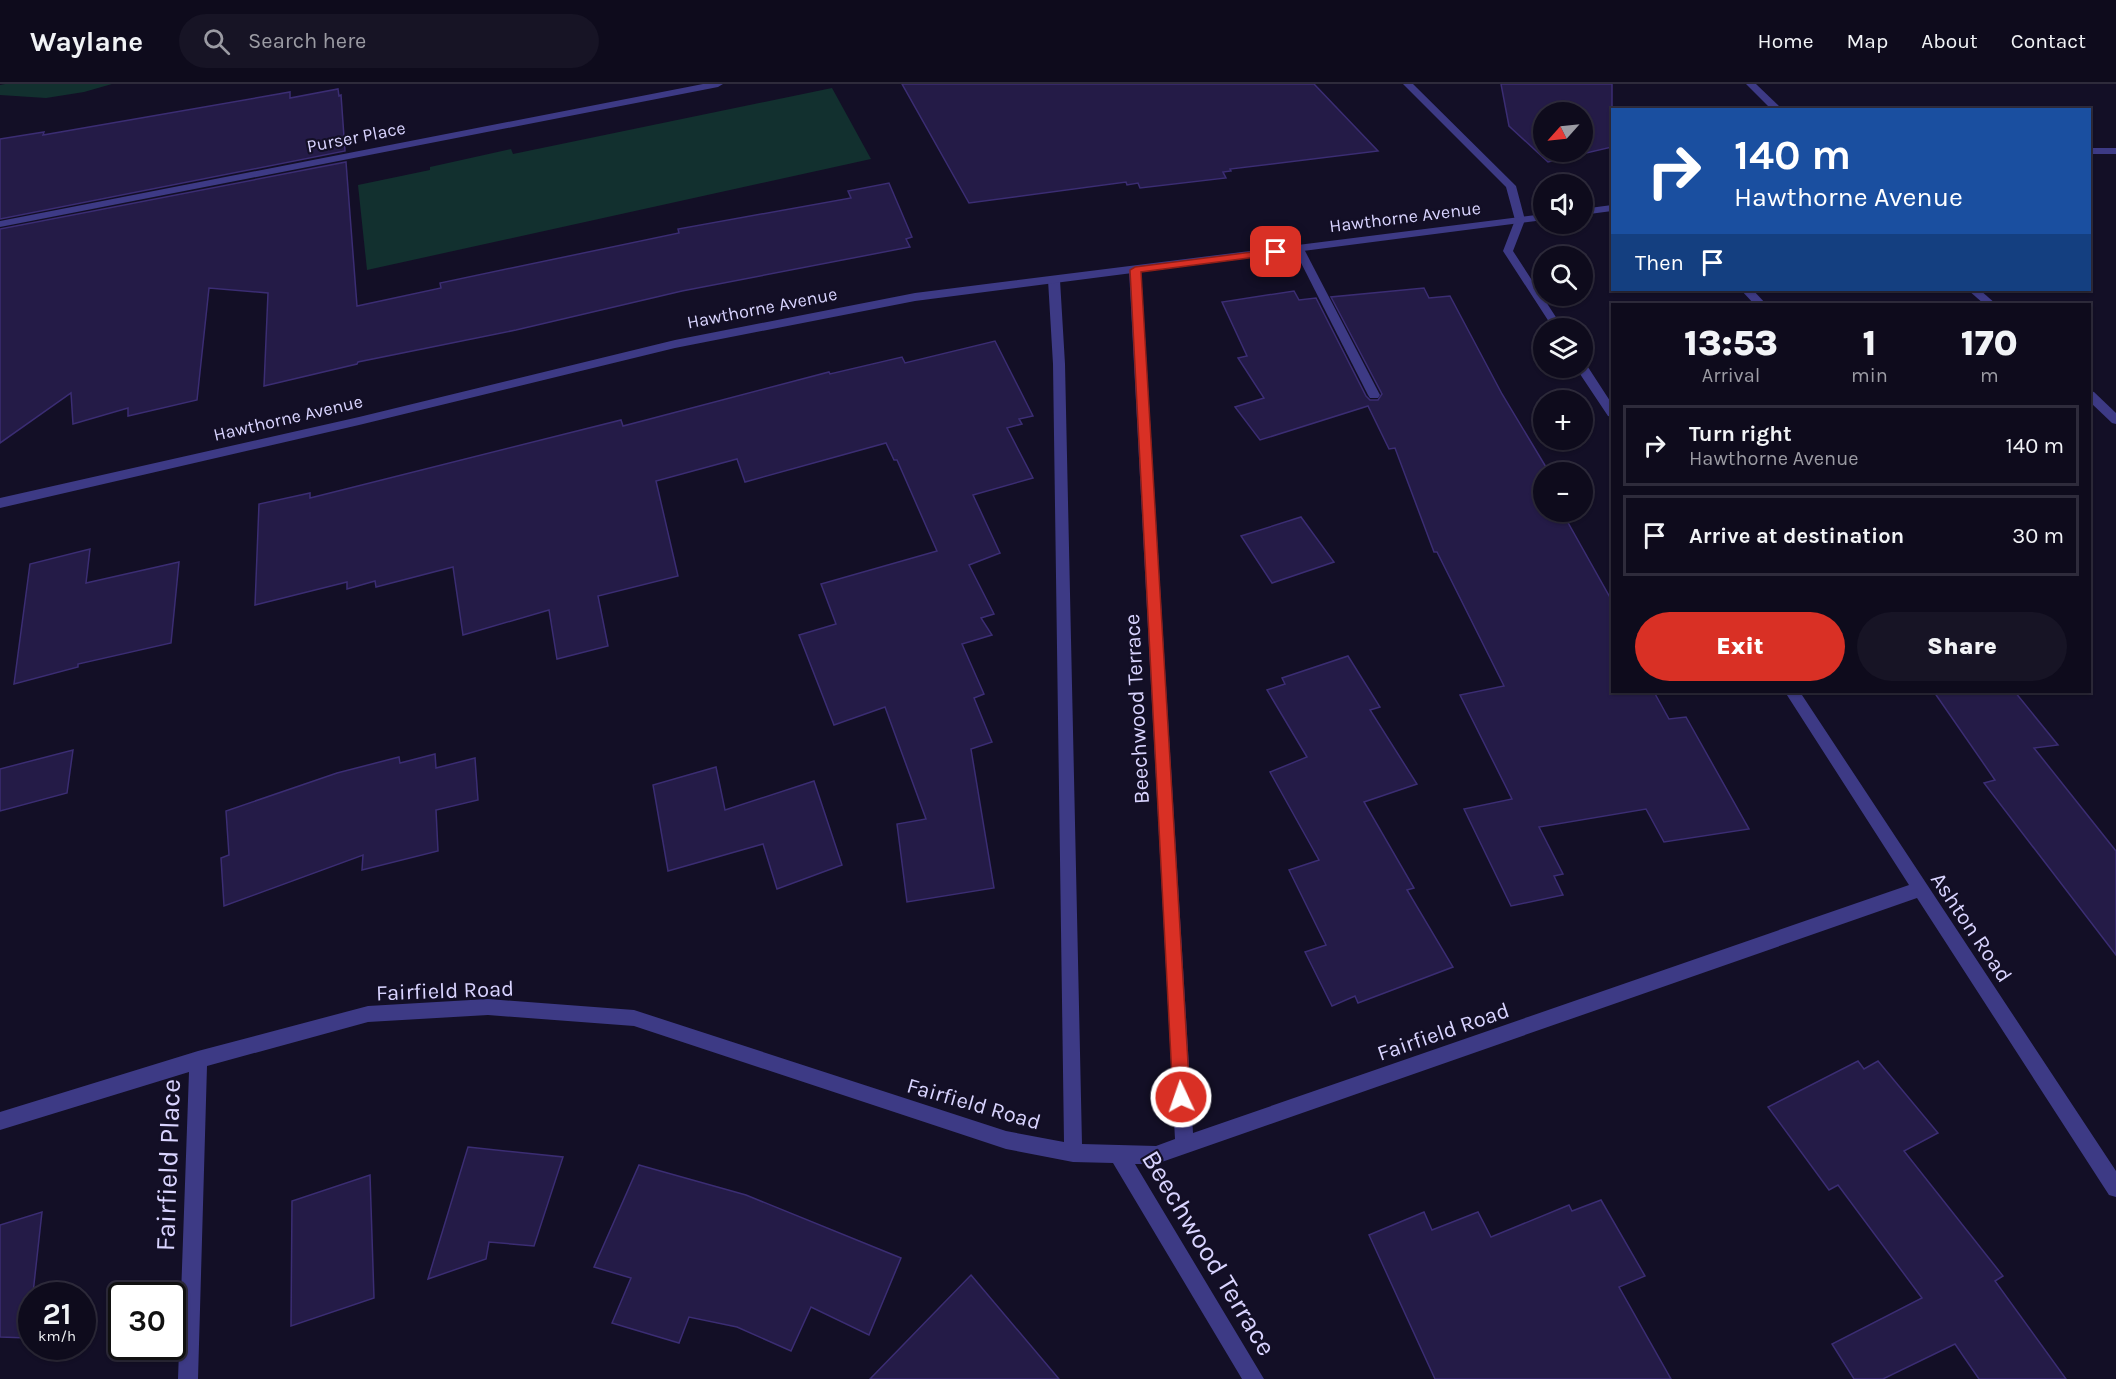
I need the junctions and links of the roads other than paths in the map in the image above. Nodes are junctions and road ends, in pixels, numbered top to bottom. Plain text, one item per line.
1 (718, 84) edge
2 (1408, 84) edge
3 (1751, 84) edge
4 (1776, 108) edge
5 (2091, 151) edge
6 (2116, 151) edge
7 (1611, 208) edge
8 (1593, 211) edge
9 (1533, 218) edge
10 (1520, 220) junction
11 (0, 224) edge
12 (1299, 249) junction
13 (1135, 270) junction
14 (1054, 280) junction
15 (1748, 291) edge
16 (1975, 291) edge
17 (1759, 303) edge
18 (1989, 303) edge
19 (1552, 318) edge
20 (1589, 378) edge
21 (1374, 394) dead end
22 (2091, 396) edge
23 (1611, 411) edge
24 (2116, 420) edge
25 (0, 503) edge
26 (1793, 693) edge
27 (1920, 889) junction
28 (198, 1060) junction
29 (0, 1121) edge
30 (1184, 1144) junction
31 (1073, 1153) junction
32 (1118, 1154) junction
33 (2116, 1188) edge
34 (188, 1379) edge
35 (1254, 1379) edge

1 - 11 street, Purser Place
2 - 10 street
3 - 4 street
5 - 6 street
7 - 8 street
9 - 10 street, Hawthorne Avenue
10 - 12 street, Hawthorne Avenue
10 - 19 street
12 - 13 street, Hawthorne Avenue
12 - 21 street
13 - 14 street, Hawthorne Avenue
13 - 30 street, Beechwood Terrace
14 - 25 street, Hawthorne Avenue
14 - 31 street
15 - 17 street
16 - 18 street
20 - 23 street
22 - 24 street
26 - 27 street, Ashton Road
27 - 30 street, Fairfield Road
27 - 33 street, Ashton Road
28 - 29 street, Fairfield Road
28 - 31 street, Fairfield Road
28 - 34 street, Fairfield Place
30 - 32 street, Fairfield Road
31 - 32 street, Fairfield Road
32 - 35 street, Beechwood Terrace

